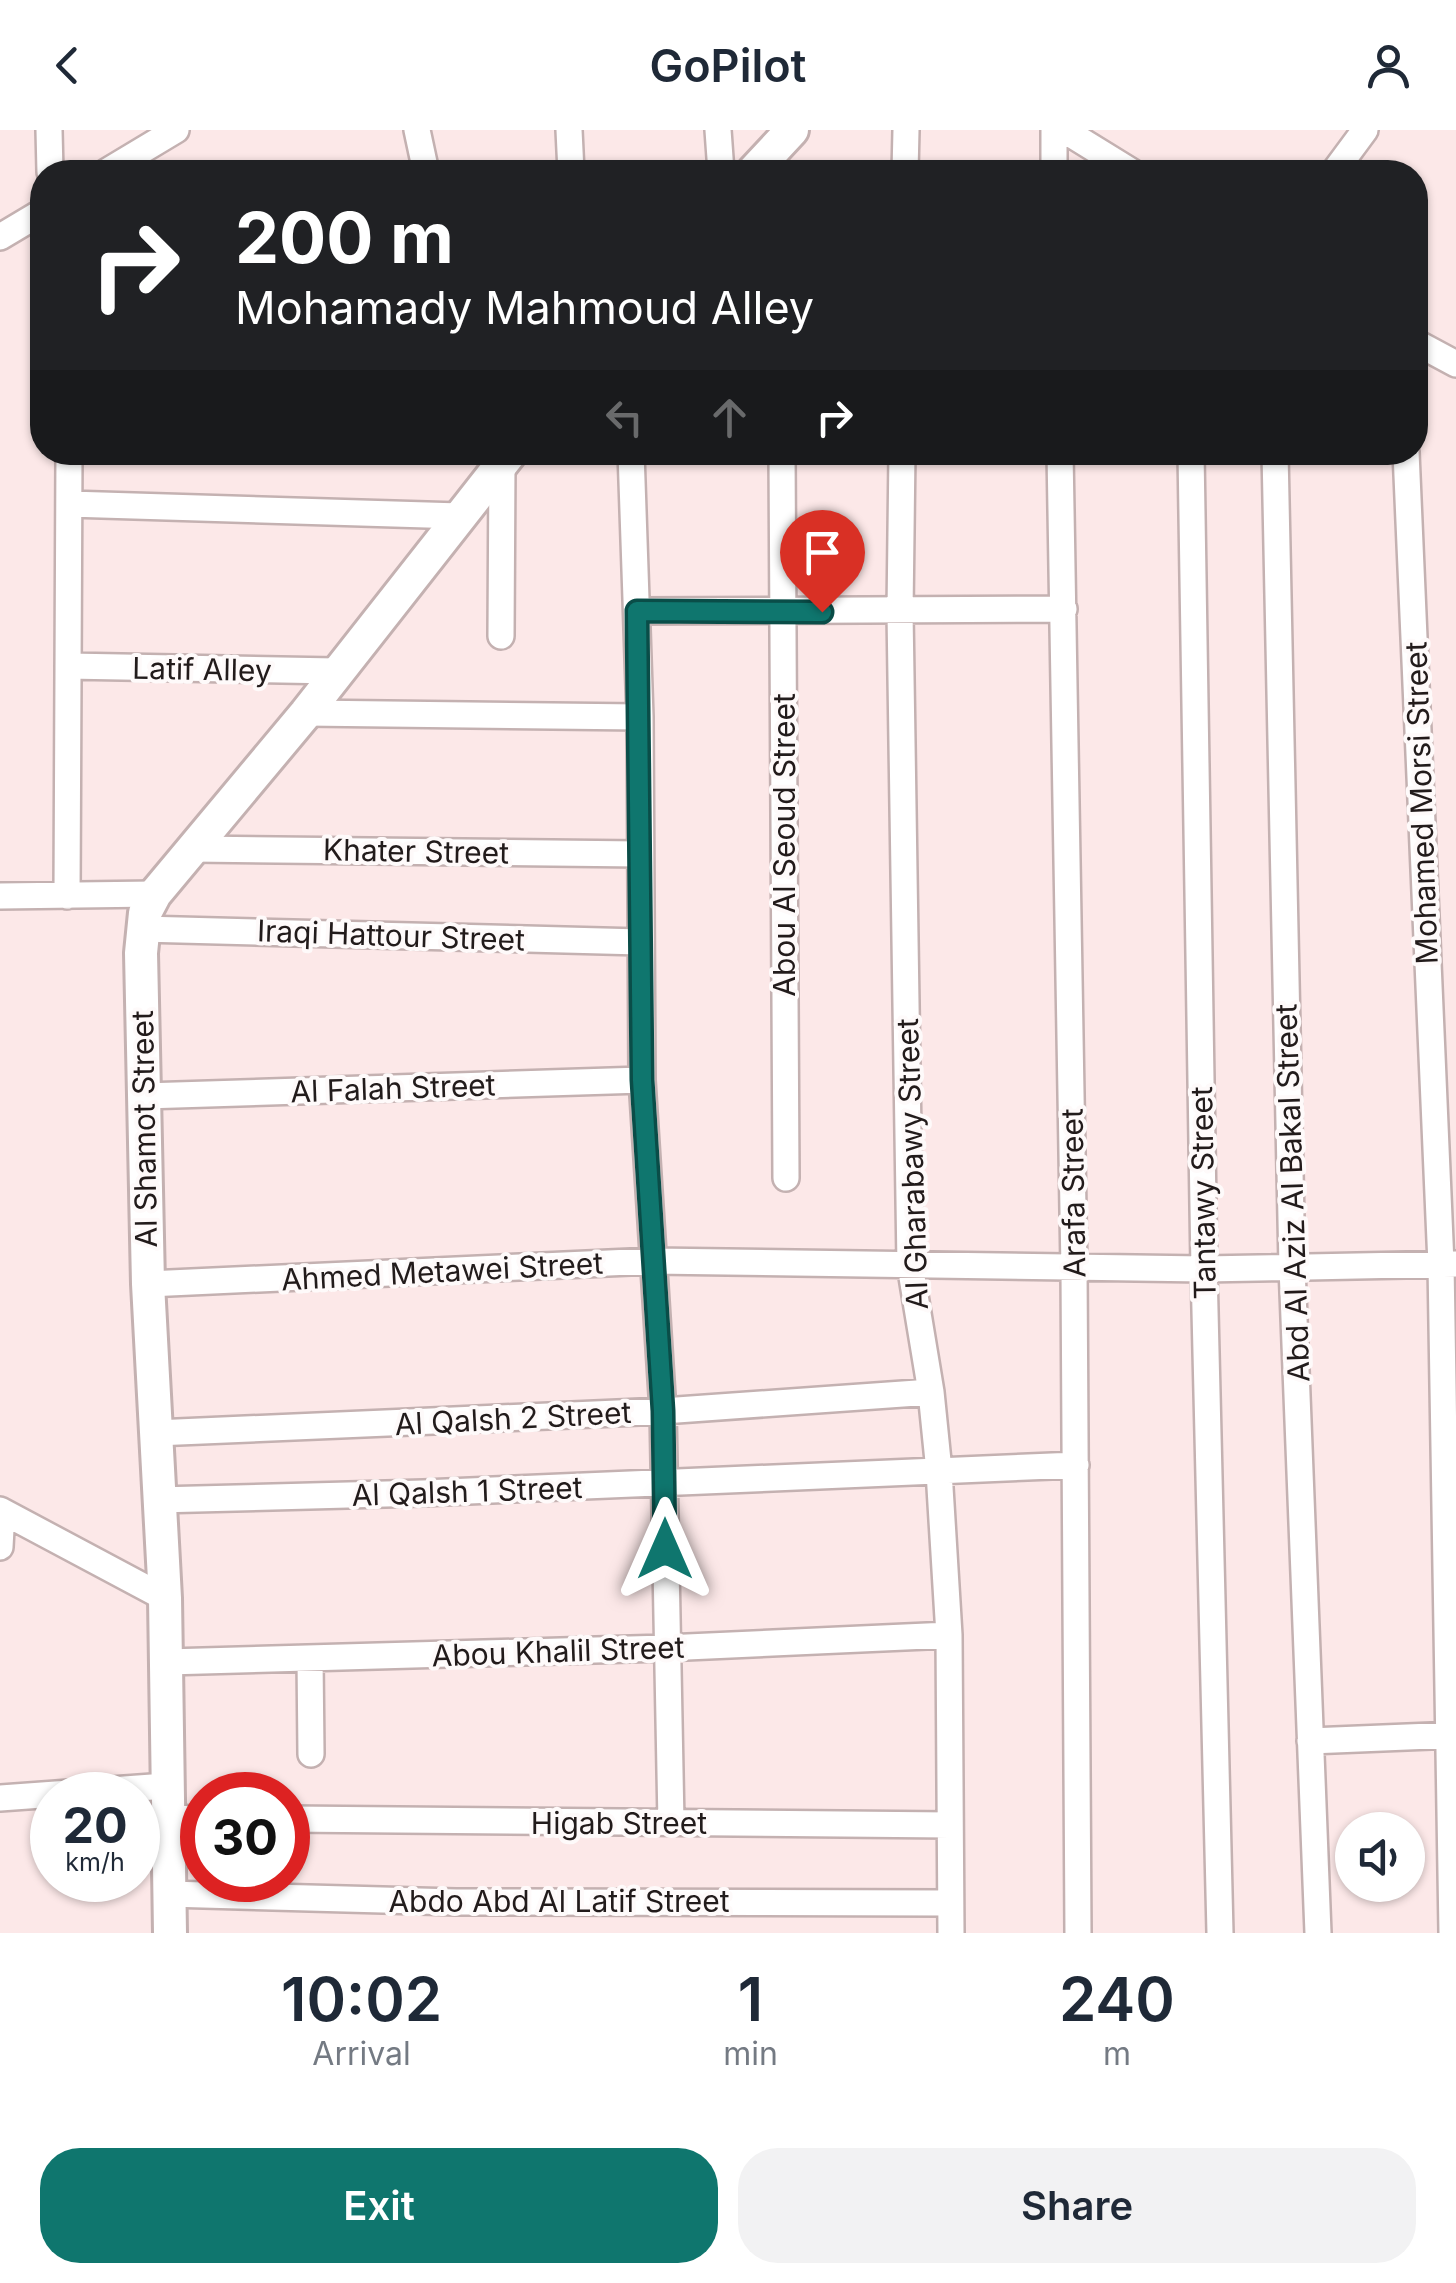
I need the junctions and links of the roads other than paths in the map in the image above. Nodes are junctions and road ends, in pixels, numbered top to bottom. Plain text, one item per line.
1 (49, 130) edge
2 (418, 130) edge
3 (568, 130) edge
4 (718, 130) edge
5 (906, 130) edge
6 (1054, 130) edge
7 (1366, 130) edge
8 (1077, 133) edge
9 (154, 146) edge
10 (50, 160) edge
11 (128, 160) edge
12 (424, 160) edge
13 (570, 160) edge
14 (720, 160) edge
15 (905, 160) edge
16 (1054, 160) edge
17 (1115, 160) edge
18 (1343, 160) edge
19 (30, 219) edge
20 (0, 238) edge
21 (1428, 346) edge
22 (1452, 354) edge
23 (69, 465) edge
24 (501, 465) edge
25 (507, 465) edge
26 (631, 465) edge
27 (782, 465) edge
28 (902, 465) edge
29 (1060, 465) edge
30 (1191, 465) edge
31 (1274, 465) edge
32 (1407, 465) edge
33 (69, 504) junction
34 (460, 516) junction
35 (1064, 609) junction
36 (637, 611) junction
37 (783, 612) junction
38 (900, 612) junction
39 (500, 636) dead end
40 (68, 666) junction
41 (336, 671) junction
42 (306, 712) junction
43 (640, 716) junction
44 (192, 849) junction
45 (640, 854) junction
46 (155, 894) junction
47 (0, 896) edge
48 (67, 896) junction
49 (142, 929) junction
50 (641, 942) junction
51 (642, 1080) junction
52 (144, 1096) junction
53 (786, 1178) dead end
54 (654, 1261) junction
55 (1448, 1264) edge
56 (910, 1265) junction
57 (1292, 1267) junction
58 (1074, 1269) junction
59 (1204, 1269) junction
60 (148, 1284) junction
61 (930, 1392) junction
62 (663, 1411) junction
63 (156, 1433) junction
64 (1076, 1465) junction
65 (939, 1471) junction
66 (664, 1483) junction
67 (158, 1500) junction
68 (1, 1510) edge
69 (0, 1547) edge
70 (165, 1598) junction
71 (949, 1635) junction
72 (665, 1648) junction
73 (310, 1658) junction
74 (167, 1662) junction
75 (1451, 1735) edge
76 (1310, 1741) junction
77 (312, 1754) dead end
78 (0, 1798) edge
79 (167, 1802) junction
80 (180, 1808) edge
81 (310, 1820) edge
82 (671, 1823) junction
83 (950, 1825) junction
84 (168, 1894) junction
85 (950, 1903) junction
86 (163, 1932) edge
87 (951, 1933) edge
88 (1078, 1933) edge
89 (1220, 1933) edge
90 (1318, 1933) edge
91 (1452, 1933) edge

1 - 10 street
2 - 12 street
3 - 13 street
4 - 14 street
5 - 15 street
6 - 16 street
7 - 18 street
8 - 17 street
9 - 11 street
19 - 20 street
21 - 22 street
23 - 33 street
24 - 34 street, Al Shamot Street
25 - 39 street
26 - 36 street
27 - 37 street, Abou Al Seoud Street
28 - 38 street, Al Gharabawy Street
29 - 35 street, Arafa Street
30 - 59 street, Tantawy Street
31 - 57 street, Abd Al Aziz Al Bakal Street
32 - 55 street, Mohamed Morsi Street
33 - 34 street
33 - 40 street
34 - 41 street, Al Shamot Street
35 - 38 street
35 - 58 street, Arafa Street
36 - 37 street
36 - 43 street
37 - 38 street
37 - 53 street, Abou Al Seoud Street
38 - 56 street, Al Gharabawy Street
40 - 41 street, Latif Alley
40 - 48 street
41 - 42 street, Al Shamot Street
42 - 43 street
42 - 44 street, Al Shamot Street
43 - 45 street
44 - 45 street, Khater Street
44 - 46 street, Al Shamot Street
45 - 50 street
46 - 48 street
46 - 49 street, Al Shamot Street
47 - 48 street
49 - 50 street, Iraqi Hattour Street
49 - 52 street, Al Shamot Street
50 - 51 street
51 - 52 street, Al Falah Street
51 - 54 street
52 - 60 street, Al Shamot Street
54 - 56 street, Ahmed Metawei Street
54 - 60 street, Ahmed Metawei Street
54 - 62 street
55 - 57 street, Ahmed Metawei Street
55 - 75 street, Mohamed Morsi Street
56 - 58 street, Ahmed Metawei Street
56 - 61 street, Al Gharabawy Street
57 - 59 street, Ahmed Metawei Street
57 - 76 street, Abd Al Aziz Al Bakal Street
58 - 59 street, Ahmed Metawei Street
58 - 64 street, Arafa Street
59 - 89 street, Tantawy Street
60 - 63 street, Al Shamot Street
61 - 62 street, Al Qalsh 2 Street
61 - 65 street, Al Gharabawy Street
62 - 63 street, Al Qalsh 2 Street
62 - 66 street
63 - 67 street, Al Shamot Street
64 - 65 street, Al Qalsh 1 Street
64 - 88 street, Arafa Street
65 - 66 street, Al Qalsh 1 Street
65 - 71 street, Al Gharabawy Street
66 - 67 street, Al Qalsh 1 Street
66 - 72 street
67 - 70 street, Al Shamot Street
68 - 69 street
68 - 70 street
70 - 74 street, Al Shamot Street
71 - 72 street, Abou Khalil Street
71 - 83 street, Al Gharabawy Street
72 - 73 street, Abou Khalil Street
72 - 82 street
73 - 74 street, Abou Khalil Street
73 - 77 street
74 - 79 street, Al Shamot Street
75 - 76 street
75 - 91 street, Mohamed Morsi Street
76 - 90 street, Abd Al Aziz Al Bakal Street
78 - 79 street
79 - 80 street
79 - 84 street, Al Shamot Street
81 - 82 street, Higab Street
82 - 83 street, Higab Street
83 - 85 street, Al Gharabawy Street
84 - 85 street, Abdo Abd Al Latif Street
84 - 86 street, Al Shamot Street
85 - 87 street, Al Gharabawy Street

